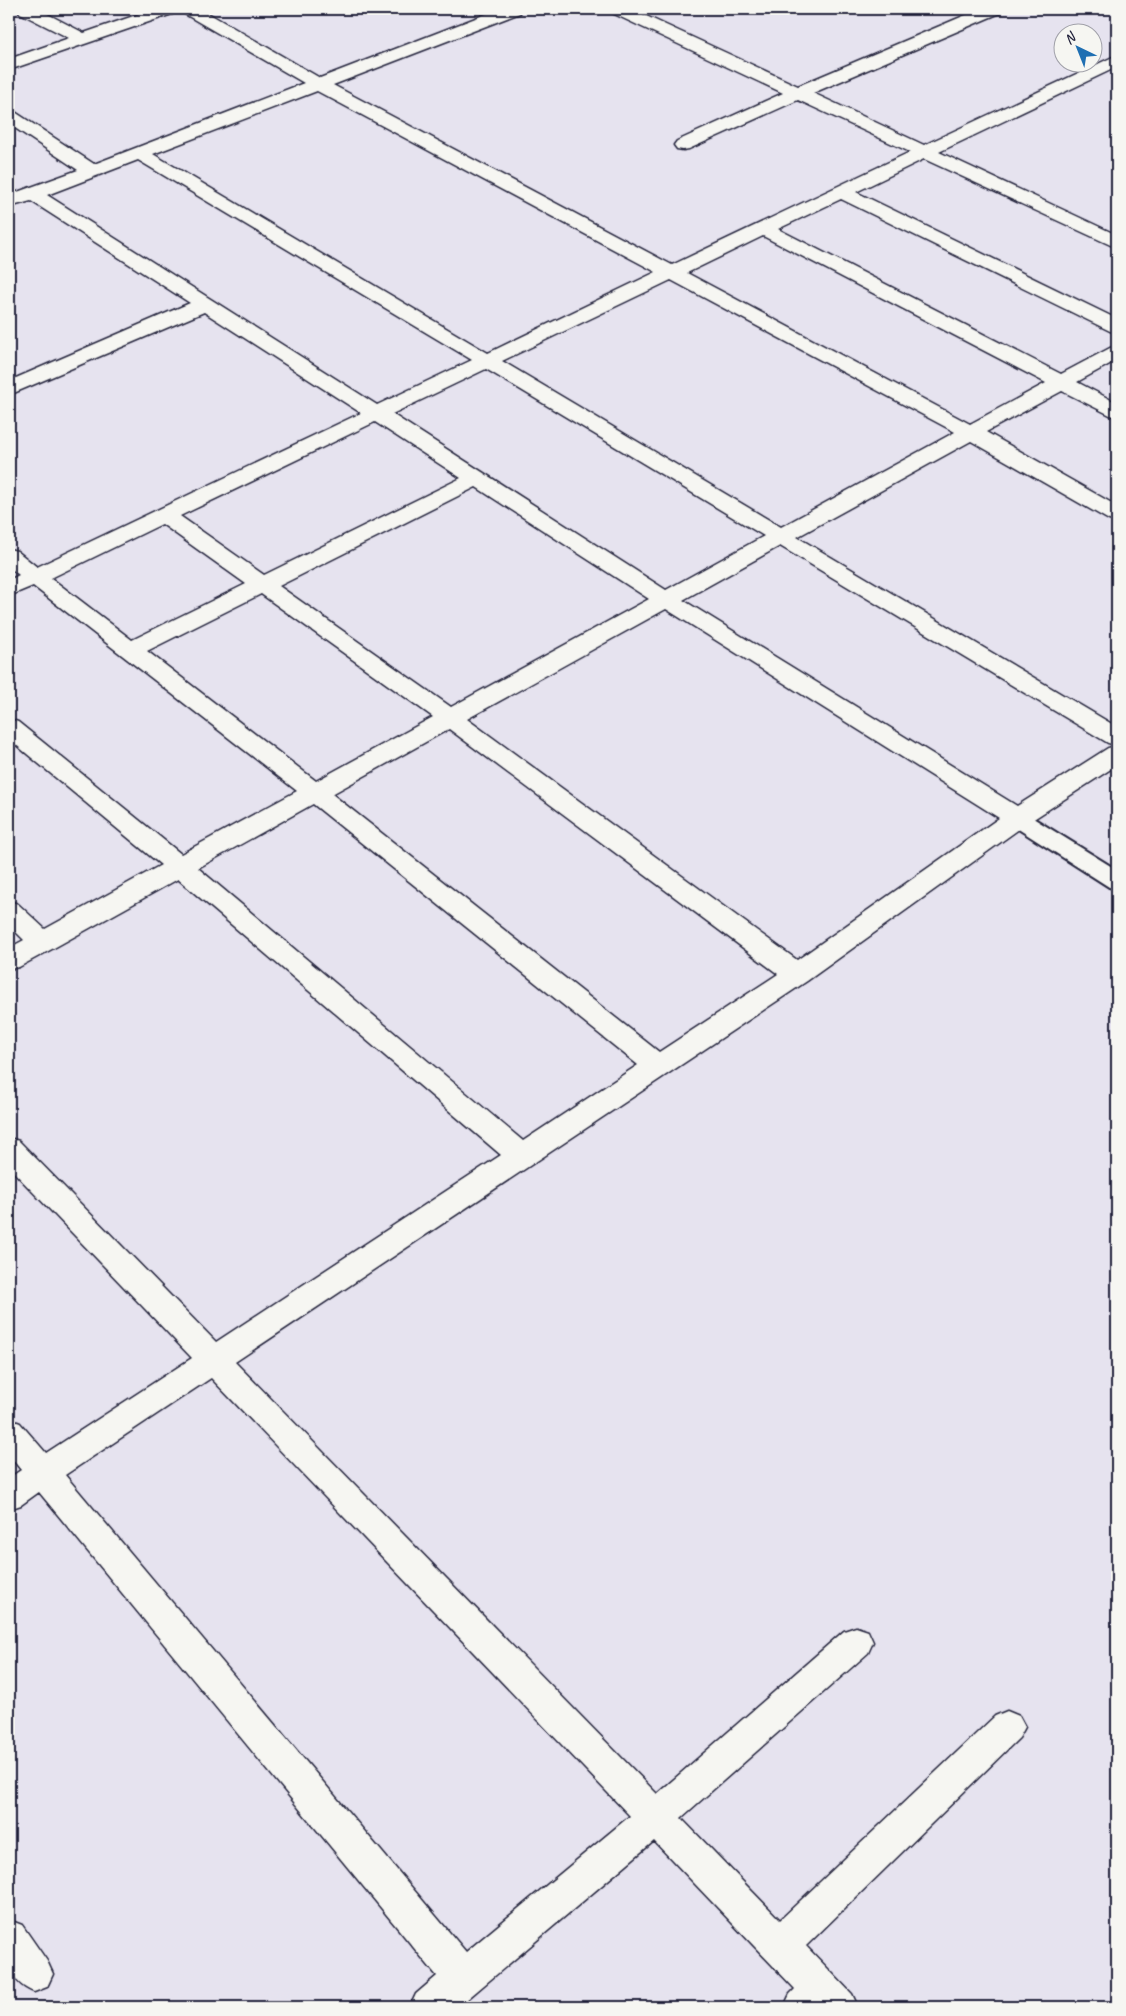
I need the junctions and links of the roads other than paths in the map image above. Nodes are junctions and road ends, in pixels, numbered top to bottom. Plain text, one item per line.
1 (26, 9) edge
2 (169, 9) edge
3 (189, 9) edge
4 (514, 9) edge
5 (618, 9) edge
6 (994, 9) edge
7 (83, 39) junction
8 (1117, 60) edge
9 (9, 65) edge
10 (1104, 66) edge
11 (1093, 72) edge
12 (1097, 72) edge
13 (1117, 80) edge
14 (318, 84) junction
15 (798, 93) junction
16 (9, 116) edge
17 (683, 145) dead end
18 (925, 152) junction
19 (139, 153) junction
20 (92, 171) junction
21 (841, 192) junction
22 (33, 194) junction
23 (9, 201) edge
24 (763, 229) junction
25 (1117, 242) edge
26 (672, 272) junction
27 (205, 304) junction
28 (1117, 327) edge
29 (1117, 352) edge
30 (488, 360) junction
31 (1062, 383) junction
32 (9, 389) edge
33 (1117, 411) edge
34 (377, 413) junction
35 (972, 433) junction
36 (478, 478) junction
37 (164, 515) junction
38 (1117, 515) edge
39 (780, 538) junction
40 (9, 556) edge
41 (34, 577) junction
42 (264, 584) junction
43 (9, 589) edge
44 (667, 600) junction
45 (130, 650) junction
46 (450, 718) junction
47 (9, 727) edge
48 (1117, 737) edge
49 (1117, 754) edge
50 (316, 793) junction
51 (1017, 818) junction
52 (180, 867) junction
53 (1117, 881) edge
54 (9, 910) edge
55 (43, 942) junction
56 (9, 960) edge
57 (797, 974) junction
58 (658, 1066) junction
59 (9, 1149) edge
60 (522, 1156) junction
61 (213, 1361) junction
62 (9, 1432) edge
63 (44, 1472) junction
64 (9, 1495) edge
65 (856, 1642) dead end
66 (1007, 1727) dead end
67 (655, 1818) junction
68 (9, 1938) edge
69 (780, 1946) junction
70 (34, 1974) dead end
71 (463, 1978) junction
72 (822, 2001) edge
73 (429, 2007) edge

1 - 7 street
2 - 7 street
3 - 14 street
4 - 14 street
5 - 15 street
6 - 15 street
7 - 9 street
8 - 10 street
11 - 18 street
12 - 13 street
14 - 19 street
14 - 26 street
15 - 17 street
15 - 18 street
16 - 20 street
18 - 21 street
18 - 25 street
19 - 20 street
19 - 30 street
20 - 22 street
21 - 24 street
21 - 28 street
22 - 23 street
22 - 27 street
24 - 26 street
24 - 31 street
26 - 30 street
26 - 35 street
27 - 32 street
27 - 34 street
29 - 31 street
30 - 34 street
30 - 39 street
31 - 33 street
31 - 35 street
34 - 36 street
34 - 37 street
35 - 38 street
35 - 39 street
36 - 42 street
36 - 44 street
37 - 41 street
37 - 42 street
39 - 44 street
39 - 48 street
40 - 41 street
41 - 43 street
41 - 45 street
42 - 45 street
42 - 46 street
44 - 46 street
44 - 51 street
45 - 50 street
46 - 50 street
46 - 57 street
47 - 52 street
49 - 51 street
50 - 52 street
50 - 58 street
51 - 53 lane
51 - 57 street
52 - 55 street
52 - 60 street
54 - 55 street
55 - 56 street
57 - 58 street
58 - 60 street
59 - 61 street
60 - 61 street
61 - 63 street
61 - 67 street
62 - 63 street
63 - 64 street
63 - 71 street
65 - 67 street
66 - 69 street
67 - 69 street
67 - 71 street
68 - 70 street
69 - 72 street
71 - 73 street

